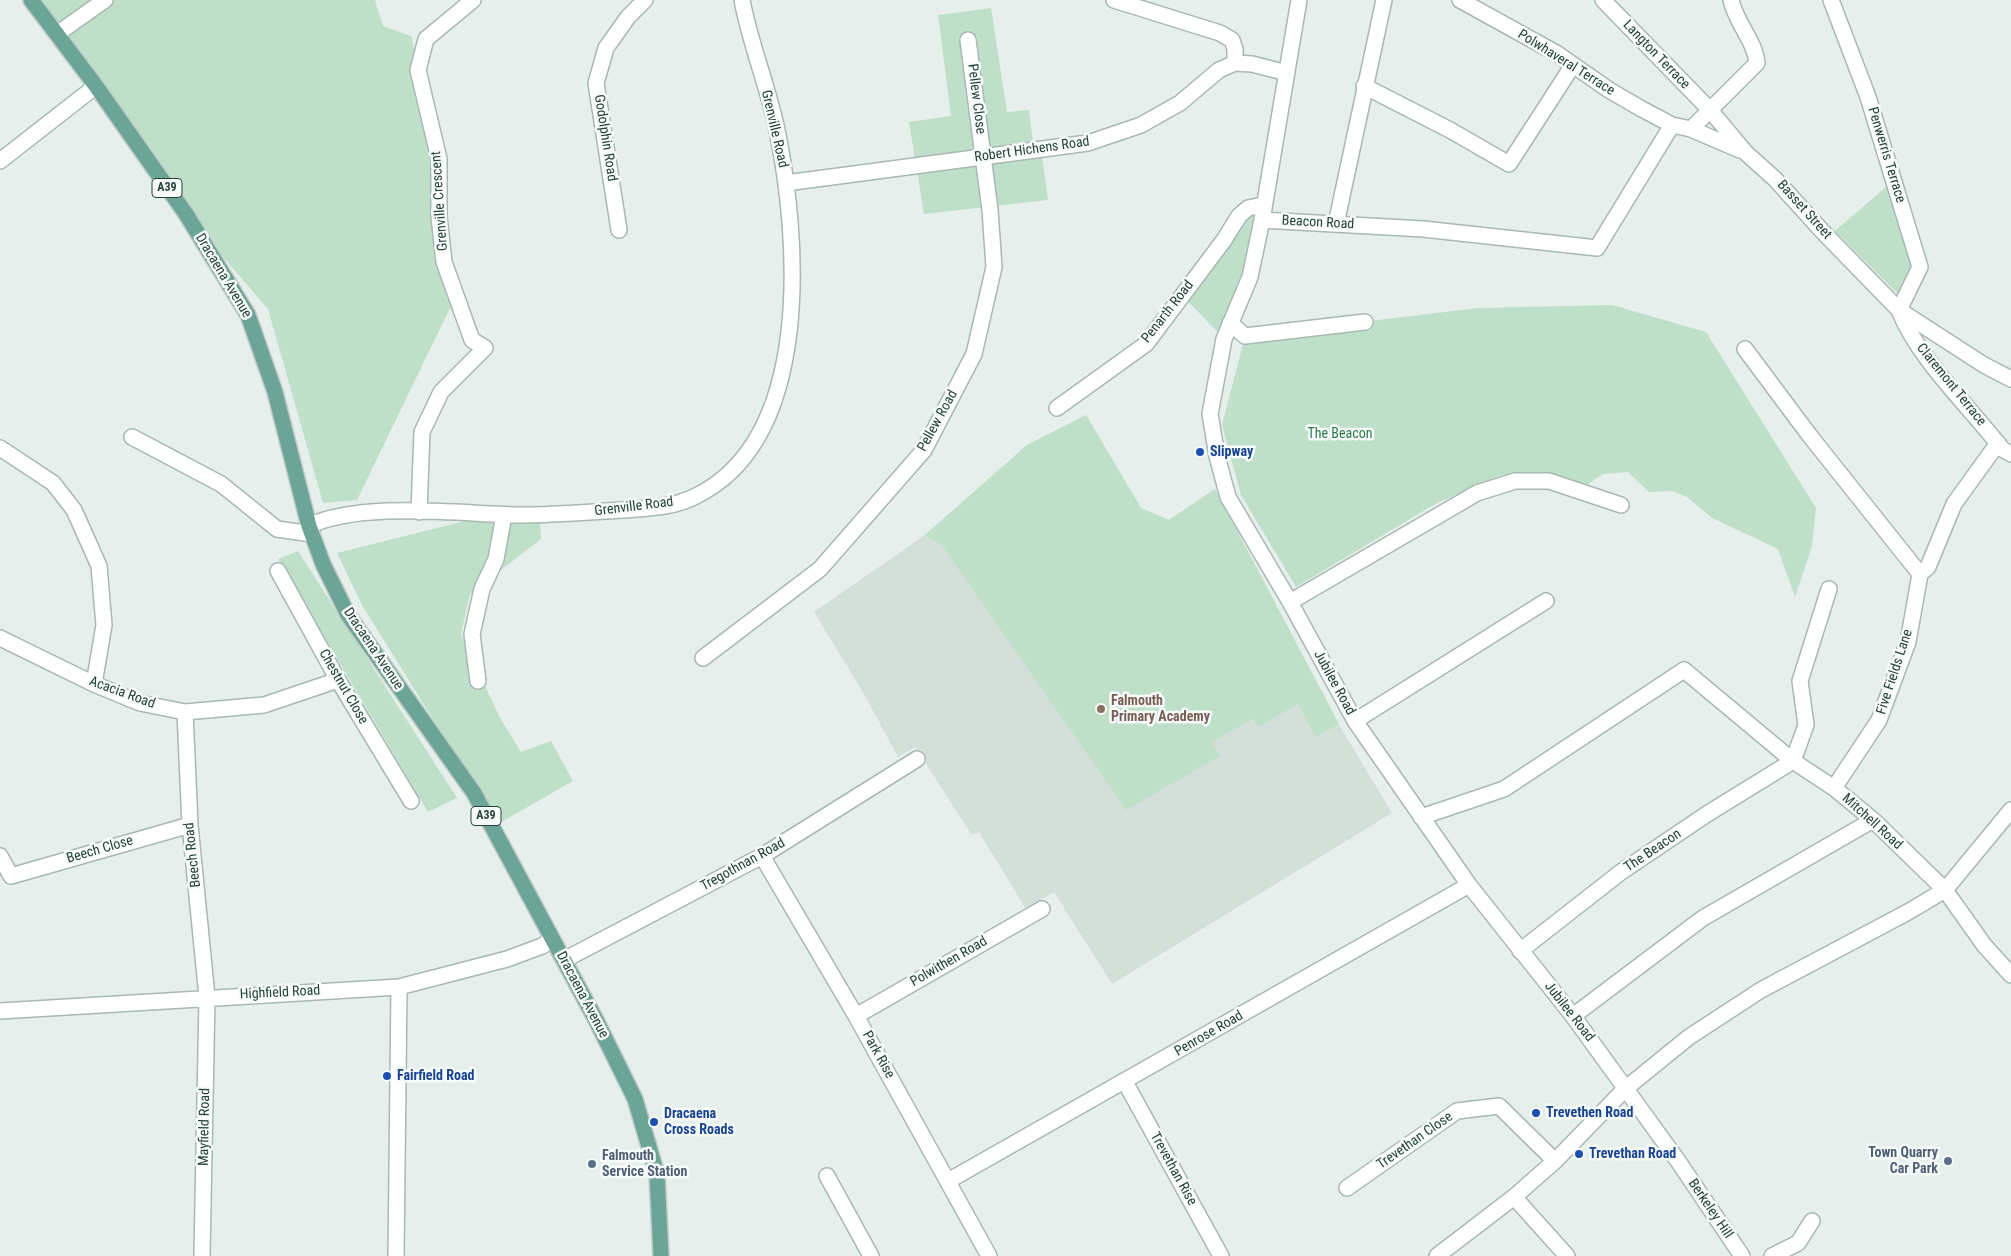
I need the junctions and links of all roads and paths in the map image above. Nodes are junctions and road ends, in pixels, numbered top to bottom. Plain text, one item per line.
1 (31, 0) edge
2 (106, 0) edge
3 (473, 0) edge
4 (645, 0) edge
5 (742, 0) edge
6 (1114, 0) edge
7 (1299, 0) edge
8 (1384, 0) edge
9 (1460, 0) edge
10 (1603, 0) edge
11 (1732, 0) edge
12 (1830, 0) edge
13 (57, 34) junction
14 (968, 40) dead end
15 (1235, 63) junction
16 (1573, 65) junction
17 (1287, 73) junction
18 (96, 86) junction
19 (1364, 86) junction
20 (1710, 110) junction
21 (1672, 125) junction
22 (1691, 129) junction
23 (1746, 153) junction
24 (983, 157) junction
25 (0, 161) edge
26 (786, 182) junction
27 (1262, 213) junction
28 (1336, 224) junction
29 (618, 230) dead end
30 (1899, 310) junction
31 (1365, 322) dead end
32 (1230, 323) junction
33 (1745, 349) dead end
34 (2011, 380) edge
35 (1057, 408) dead end
36 (132, 437) dead end
37 (1998, 443) junction
38 (0, 448) edge
39 (2011, 454) edge
40 (1621, 504) dead end
41 (419, 512) junction
42 (504, 514) junction
43 (311, 530) junction
44 (278, 571) dead end
45 (1920, 574) junction
46 (1829, 589) dead end
47 (1546, 601) dead end
48 (1290, 602) junction
49 (0, 638) edge
50 (704, 658) dead end
51 (338, 680) junction
52 (478, 680) dead end
53 (94, 684) junction
54 (185, 712) junction
55 (1355, 721) junction
56 (917, 759) dead end
57 (1793, 761) junction
58 (1834, 788) junction
59 (411, 801) dead end
60 (2011, 810) edge
61 (1421, 817) junction
62 (1873, 820) junction
63 (190, 825) junction
64 (0, 856) edge
65 (762, 856) junction
66 (1469, 885) junction
67 (1945, 890) junction
68 (1042, 909) dead end
69 (552, 939) junction
70 (1520, 952) junction
71 (564, 960) junction
72 (2011, 975) edge
73 (399, 987) junction
74 (207, 997) junction
75 (0, 1011) edge
76 (856, 1016) junction
77 (1573, 1016) junction
78 (1125, 1082) junction
79 (1625, 1089) junction
80 (1555, 1161) junction
81 (828, 1176) dead end
82 (948, 1181) junction
83 (1347, 1188) dead end
84 (1514, 1197) junction
85 (1812, 1221) dead end
86 (202, 1256) edge
87 (396, 1256) edge
88 (661, 1256) edge
89 (871, 1256) edge
90 (990, 1256) edge
91 (1221, 1256) edge
92 (1437, 1256) edge
93 (1567, 1256) edge
94 (1742, 1256) edge
95 (1772, 1256) edge

1 - 13 main road, Dracaena Avenue / A39
2 - 13 street
3 - 41 street, Grenville Crescent
4 - 29 street, Godolphin Road
5 - 26 street, Grenville Road
6 - 15 street
7 - 17 street, Beacon Road
8 - 19 street
9 - 16 street, Polwhaveral Terrace
10 - 20 street, Langton Terrace
11 - 20 street
12 - 30 street, Penwerris Terrace
13 - 18 main road, Dracaena Avenue / A39
14 - 24 street, Pellew Close
15 - 17 street
15 - 24 street, Robert Hichens Road
16 - 19 street
16 - 21 street, Polwhaveral Terrace
17 - 27 street, Beacon Road
18 - 25 street
18 - 43 main road, Dracaena Avenue / A39
19 - 28 street
20 - 22 street
20 - 23 street, Basset Street
21 - 22 street, Polwhaveral Terrace
21 - 28 street, Beacon Road
22 - 23 street, Polwhaveral Terrace
23 - 30 street, Basset Street
24 - 26 street, Robert Hichens Road
24 - 50 street, Pellew Road
26 - 42 street, Grenville Road
27 - 28 street, Beacon Road
27 - 32 street, Jubilee Road
27 - 35 street, Penarth Road
30 - 34 street
30 - 37 street, Claremont Terrace
31 - 32 street
32 - 48 street, Jubilee Road
33 - 45 street
36 - 43 street
37 - 39 street, Claremont Terrace
37 - 45 street
38 - 53 street
40 - 48 street
41 - 42 street, Grenville Road
41 - 43 street, Grenville Road
42 - 52 street
43 - 69 main road, Dracaena Avenue / A39
44 - 51 street, Chestnut Close
45 - 58 street, Five Fields Lane
46 - 57 street
47 - 55 street
48 - 55 street, Jubilee Road
49 - 53 street, Acacia Road
51 - 54 street, Acacia Road
51 - 59 street, Chestnut Close
53 - 54 street, Acacia Road
54 - 63 street, Beech Road
55 - 61 street, Jubilee Road
56 - 65 street, Tregothnan Road
57 - 58 street, Mitchell Road
57 - 61 street, Mitchell Road
57 - 70 street, The Beacon
58 - 62 street, Mitchell Road
60 - 67 street
61 - 66 street, Jubilee Road
62 - 67 street, Mitchell Road
62 - 77 street
63 - 64 street, Beech Close
63 - 74 street, Beech Road
65 - 71 street, Tregothnan Road
65 - 76 street, Park Rise
66 - 70 street, Jubilee Road
66 - 78 street, Penrose Road
67 - 72 street, Mitchell Road
67 - 79 street
68 - 76 street, Polwithen Road
69 - 71 main road, Dracaena Avenue / A39
69 - 73 street, Highfield Road
70 - 77 street, Jubilee Road
71 - 88 main road, Dracaena Avenue / A39
73 - 74 street, Highfield Road
73 - 87 street
74 - 75 street, Highfield Road
74 - 86 street, Mayfield Road
76 - 82 street, Park Rise
77 - 79 street, Jubilee Road
78 - 82 street, Penrose Road
78 - 91 street, Trevethan Rise
79 - 80 street
79 - 94 street, Berkeley Hill
80 - 83 street, Trevethan Close
80 - 84 street
81 - 89 street
82 - 90 street, Park Rise
84 - 92 street
84 - 93 street
85 - 95 street

